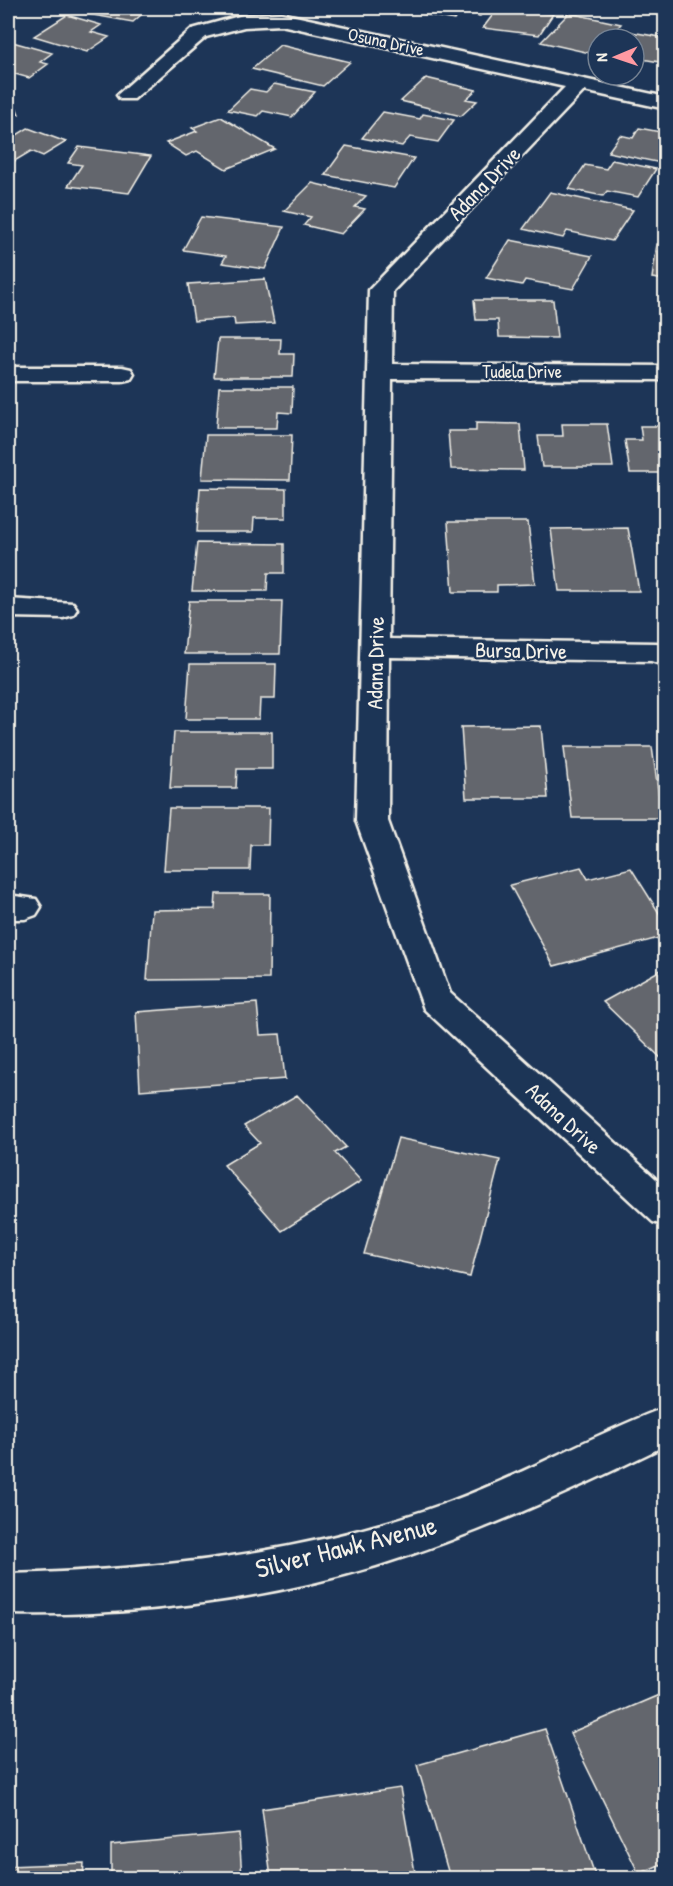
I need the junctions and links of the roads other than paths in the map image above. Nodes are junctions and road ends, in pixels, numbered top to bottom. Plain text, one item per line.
1 (580, 84) junction
2 (127, 95) dead end
3 (666, 103) edge
4 (379, 371) junction
5 (666, 373) edge
6 (8, 374) edge
7 (122, 374) dead end
8 (8, 608) edge
9 (63, 609) dead end
10 (375, 648) junction
11 (666, 657) edge
12 (666, 1211) edge
13 (666, 1425) edge
14 (8, 1594) edge

1 - 2 street, Osuna Drive
1 - 3 street, Osuna Drive
1 - 4 street, Adana Drive
4 - 5 street, Tudela Drive
4 - 10 street, Adana Drive
6 - 7 street
8 - 9 street
10 - 11 street, Bursa Drive
10 - 12 street, Adana Drive
13 - 14 street, Silver Hawk Avenue

